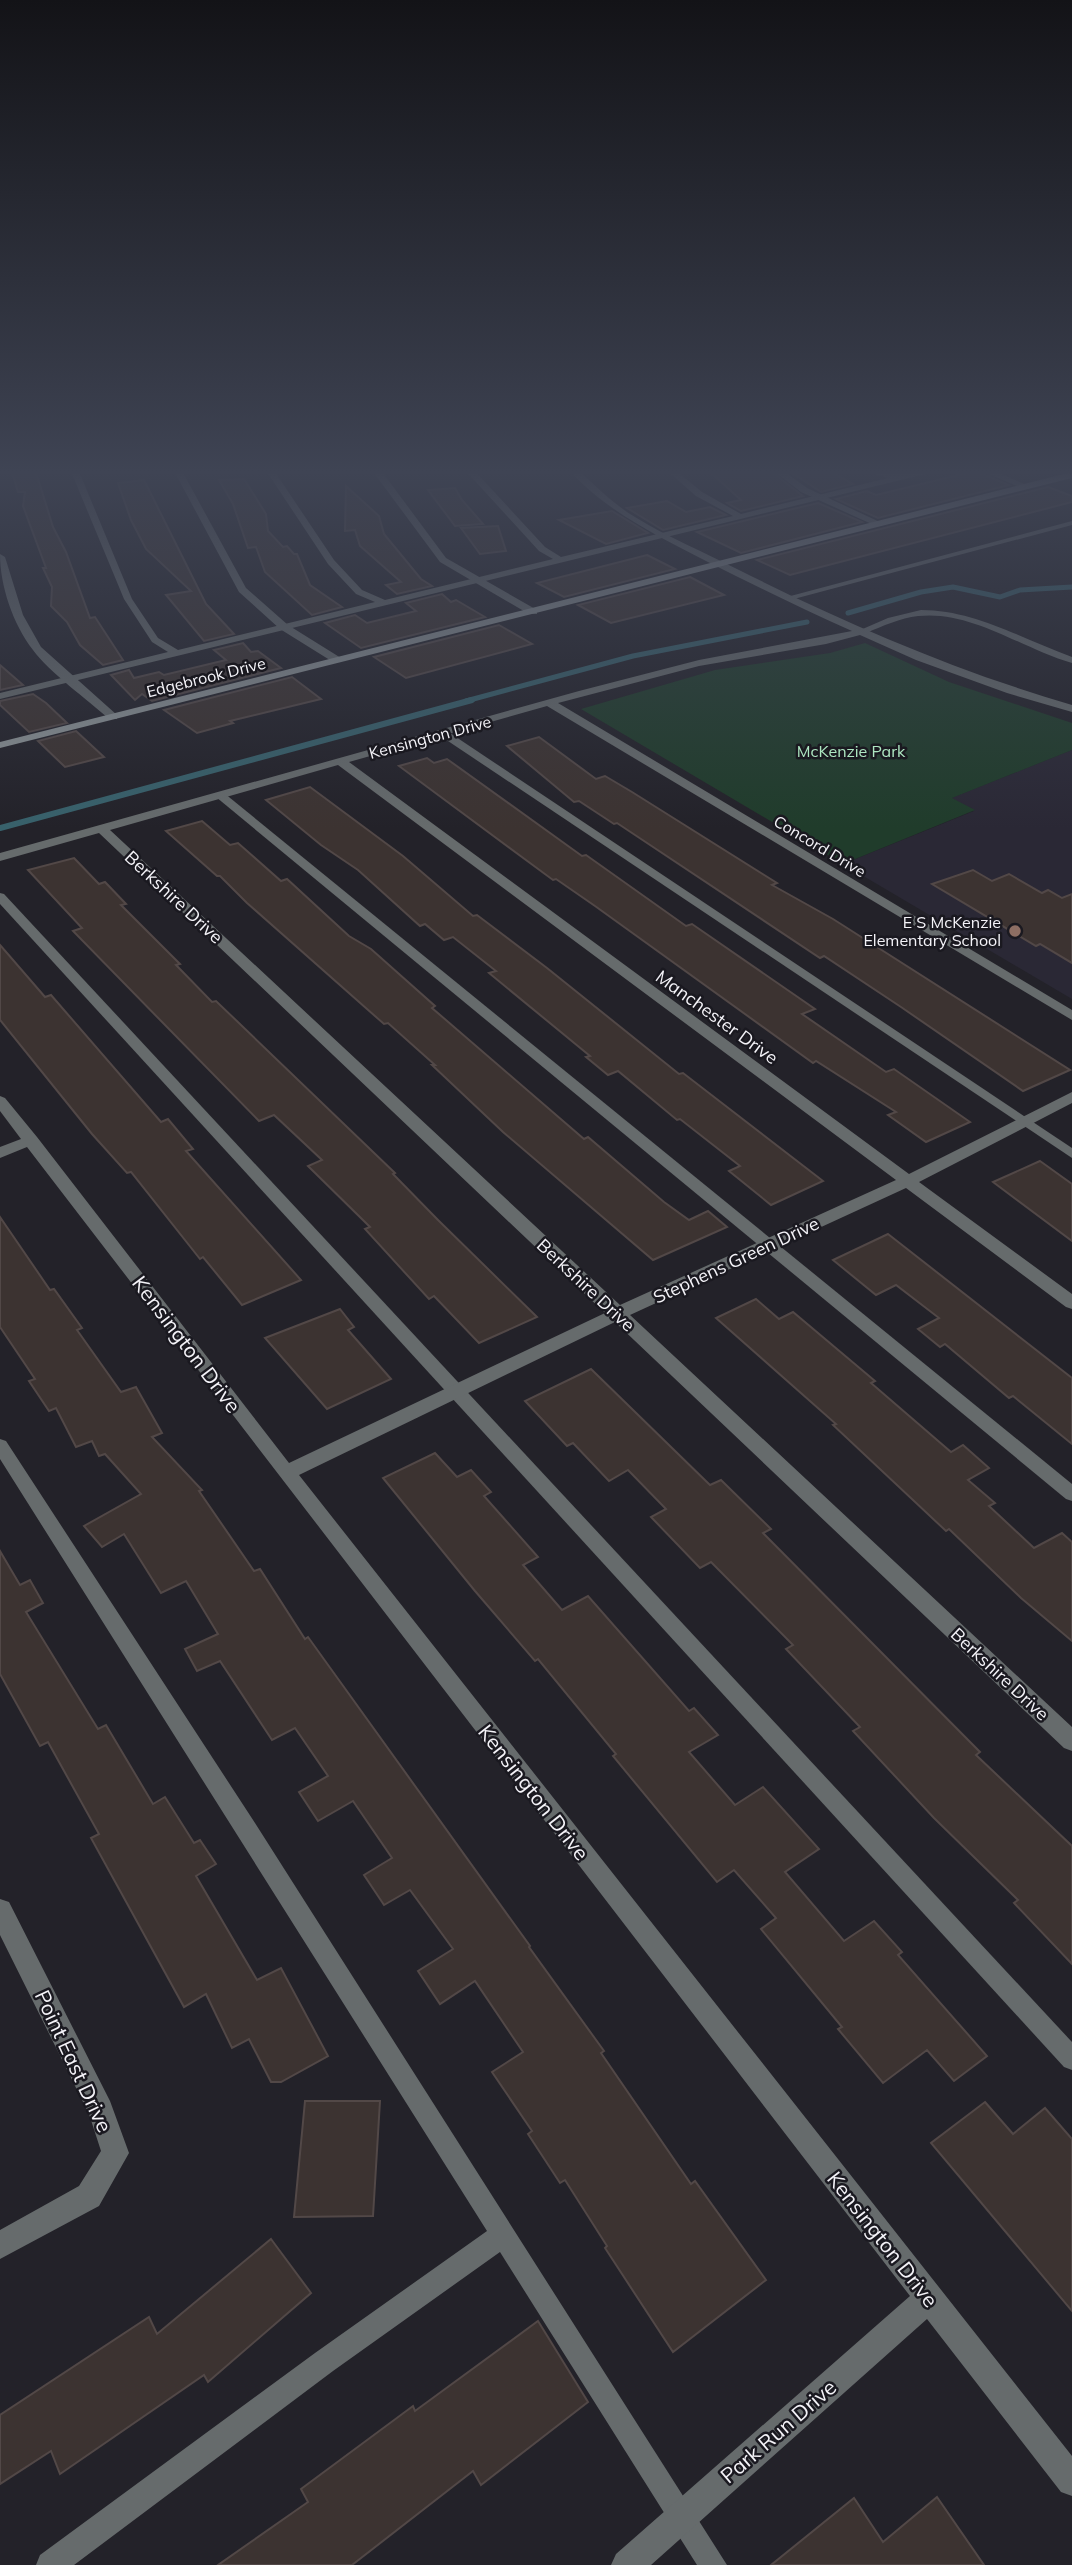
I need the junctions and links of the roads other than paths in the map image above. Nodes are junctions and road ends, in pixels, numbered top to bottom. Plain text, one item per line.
1 (10, 589) edge
2 (124, 589) edge
3 (241, 589) edge
4 (356, 589) edge
5 (444, 589) edge
6 (491, 589) edge
7 (625, 589) edge
8 (768, 589) edge
9 (822, 589) edge
10 (787, 598) junction
11 (384, 603) junction
12 (533, 612) junction
13 (284, 627) junction
14 (863, 631) junction
15 (176, 653) junction
16 (337, 660) junction
17 (1072, 660) edge
18 (68, 680) junction
19 (0, 696) edge
20 (551, 704) junction
21 (1072, 709) edge
22 (113, 717) junction
23 (443, 733) junction
24 (0, 745) edge
25 (340, 761) junction
26 (220, 795) junction
27 (102, 829) junction
28 (0, 857) edge
29 (0, 897) edge
30 (1072, 1016) edge
31 (1072, 1097) edge
32 (0, 1101) edge
33 (1024, 1122) junction
34 (31, 1140) junction
35 (0, 1153) edge
36 (1072, 1154) edge
37 (908, 1181) junction
38 (767, 1246) junction
39 (1072, 1303) edge
40 (617, 1314) junction
41 (457, 1393) junction
42 (0, 1445) edge
43 (286, 1473) junction
44 (1072, 1494) edge
45 (1072, 1741) edge
46 (0, 1910) edge
47 (1072, 2059) edge
48 (504, 2234) junction
49 (0, 2245) edge
50 (929, 2298) junction
51 (1072, 2481) edge
52 (682, 2516) junction
53 (50, 2565) edge
54 (627, 2565) edge
55 (713, 2565) edge

1 - 18 street
2 - 15 lane
3 - 13 street
4 - 11 lane
5 - 11 lane
6 - 12 street
7 - 12 street, Edgebrook Drive
8 - 10 street
9 - 10 lane
10 - 14 street
11 - 13 lane
12 - 16 street, Edgebrook Drive
13 - 15 lane
13 - 16 street
14 - 17 lane
14 - 20 street, Kensington Drive
14 - 21 street
15 - 18 lane
16 - 22 street, Edgebrook Drive
18 - 19 lane
18 - 22 street
20 - 23 street, Kensington Drive
20 - 30 street, Concord Drive
22 - 24 street, Edgebrook Drive
23 - 25 street, Kensington Drive
23 - 33 lane
25 - 26 street, Kensington Drive
25 - 37 street, Manchester Drive
26 - 27 street, Kensington Drive
26 - 38 lane
27 - 28 street, Kensington Drive
27 - 40 street, Berkshire Drive
29 - 41 lane
31 - 33 street, Stephens Green Drive
32 - 34 street, Kensington Drive
33 - 36 lane
33 - 37 street, Stephens Green Drive
34 - 35 street
34 - 43 street, Kensington Drive
37 - 38 street, Stephens Green Drive
37 - 39 street, Manchester Drive
38 - 40 street, Stephens Green Drive
38 - 44 lane
40 - 41 street, Stephens Green Drive
40 - 45 street, Berkshire Drive
41 - 43 street, Stephens Green Drive
41 - 47 lane
42 - 48 lane
43 - 50 street, Kensington Drive
46 - 49 street, Point East Drive
48 - 52 lane
48 - 53 lane
50 - 51 street, Kensington Drive
50 - 52 street, Park Run Drive
52 - 54 street, Park Run Drive
52 - 55 lane

